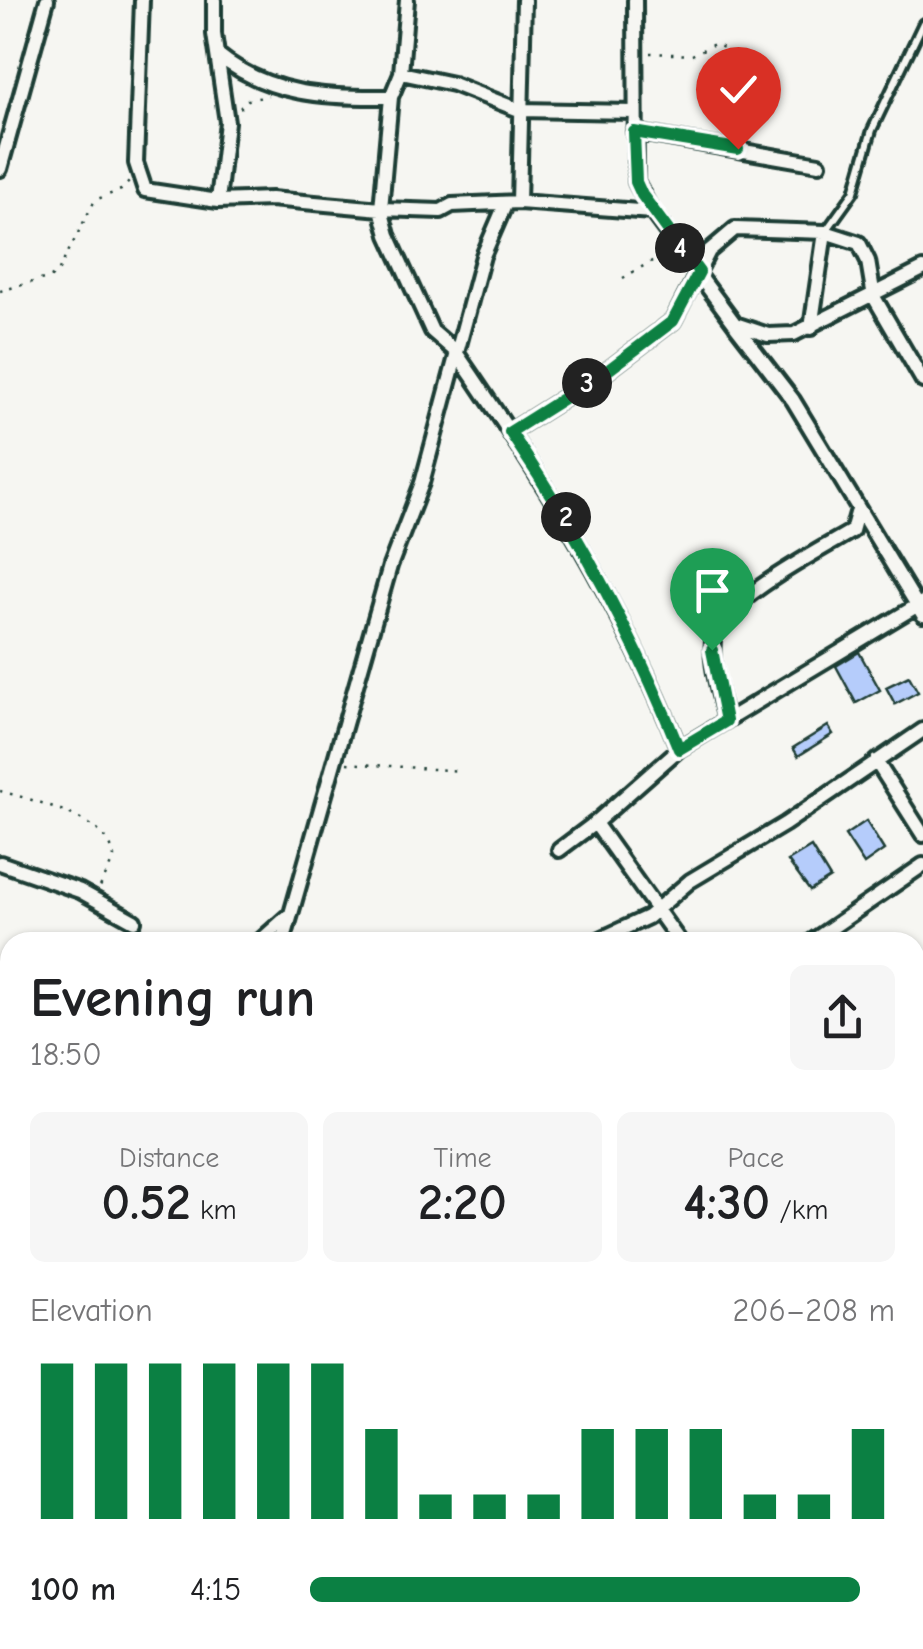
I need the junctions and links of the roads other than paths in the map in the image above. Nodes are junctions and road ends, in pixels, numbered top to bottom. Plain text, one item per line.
1 (47, 0) edge
2 (142, 0) edge
3 (214, 0) edge
4 (407, 0) edge
5 (524, 0) edge
6 (635, 0) edge
7 (923, 22) edge
8 (217, 54) junction
9 (401, 74) junction
10 (391, 97) junction
11 (519, 110) junction
12 (634, 112) junction
13 (634, 132) junction
14 (819, 164) dead end
15 (0, 169) edge
16 (218, 201) junction
17 (512, 203) junction
18 (381, 209) junction
19 (652, 212) junction
20 (825, 232) junction
21 (923, 268) edge
22 (699, 272) junction
23 (874, 297) junction
24 (735, 324) junction
25 (812, 328) junction
26 (455, 352) junction
27 (923, 381) edge
28 (510, 432) junction
29 (857, 513) junction
30 (921, 607) edge
31 (726, 721) junction
32 (923, 730) edge
33 (679, 749) junction
34 (876, 761) junction
35 (595, 823) junction
36 (923, 835) edge
37 (558, 850) dead end
38 (0, 862) edge
39 (923, 865) edge
40 (658, 910) junction
41 (287, 918) junction
42 (134, 921) dead end
43 (271, 932) edge
44 (284, 932) edge
45 (614, 932) edge
46 (673, 932) edge
47 (827, 932) edge

1 - 15 street
2 - 16 street
3 - 8 street
4 - 9 street
5 - 11 street
6 - 12 street
7 - 20 lane
8 - 10 street
8 - 16 street
9 - 10 street
9 - 11 street
10 - 18 street
11 - 12 street
11 - 17 street
12 - 13 street
13 - 14 street
13 - 19 street
16 - 18 street
17 - 18 street
17 - 19 street
17 - 26 street
18 - 26 street
19 - 22 street
20 - 22 street
20 - 23 street
20 - 25 street
21 - 23 street
22 - 24 street
22 - 28 street
23 - 25 street
23 - 27 street
24 - 25 street
24 - 29 street
26 - 28 street
26 - 41 street
28 - 33 street
29 - 30 street
29 - 31 street
30 - 31 street
31 - 33 street
32 - 34 street
33 - 35 street
34 - 36 street
34 - 40 street
35 - 37 street
35 - 40 street
38 - 42 street
39 - 47 street
40 - 45 street
40 - 46 street
41 - 43 street
41 - 44 street

